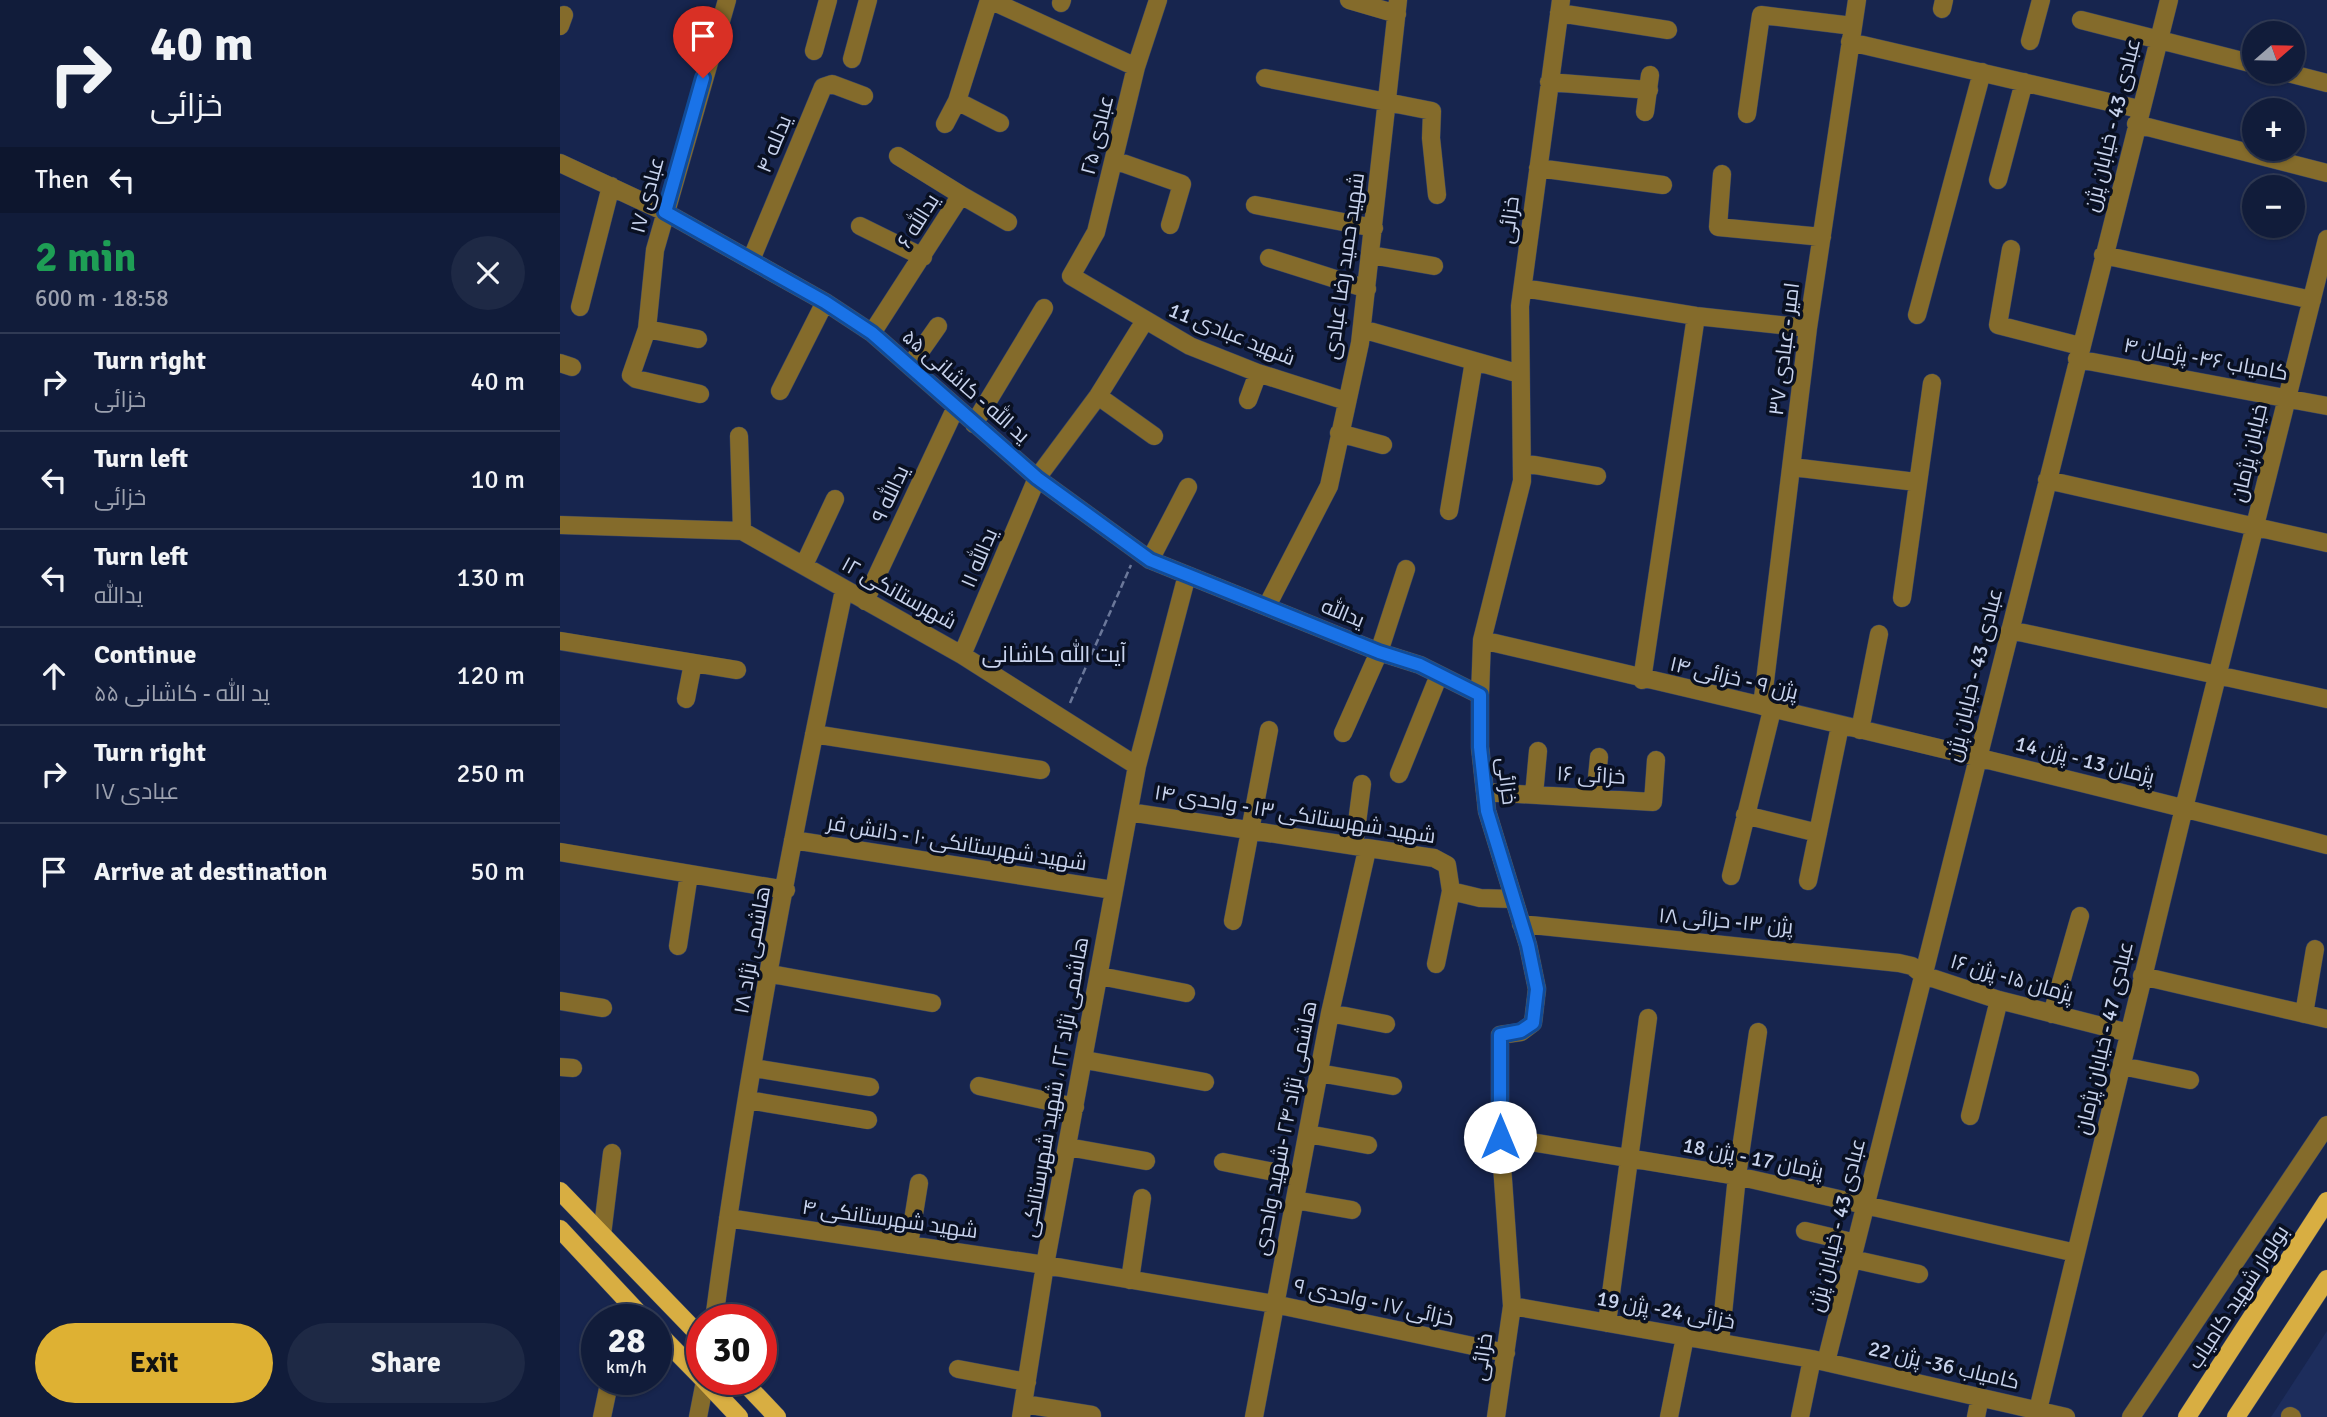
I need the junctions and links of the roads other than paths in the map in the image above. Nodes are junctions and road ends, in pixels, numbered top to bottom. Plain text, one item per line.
1 (727, 0) edge
2 (828, 0) edge
3 (868, 0) edge
4 (990, 0) edge
5 (1158, 0) edge
6 (1349, 0) edge
7 (1857, 0) edge
8 (2041, 0) edge
9 (2169, 0) edge
10 (1560, 6) edge
11 (1397, 7) edge
12 (2081, 20) dead end
13 (1668, 30) dead end
14 (1852, 34) junction
15 (2158, 40) junction
16 (2030, 41) dead end
17 (814, 51) dead end
18 (852, 59) dead end
19 (2242, 61) edge
20 (1136, 67) junction
21 (1982, 72) junction
22 (2305, 77) edge
23 (1265, 78) dead end
24 (1549, 82) junction
25 (2024, 82) junction
26 (2327, 83) edge
27 (864, 96) dead end
28 (957, 102) junction
29 (1386, 103) junction
30 (1645, 112) dead end
31 (1747, 114) dead end
32 (2137, 116) junction
33 (1000, 123) dead end
34 (945, 124) dead end
35 (898, 156) dead end
36 (1114, 160) junction
37 (560, 163) edge
38 (1538, 168) junction
39 (2327, 173) edge
40 (1722, 174) dead end
41 (1998, 180) dead end
42 (1663, 185) dead end
43 (611, 186) junction
44 (961, 195) junction
45 (1437, 195) dead end
46 (1255, 205) dead end
47 (665, 212) junction
48 (1009, 222) dead end
49 (1170, 225) dead end
50 (860, 226) dead end
51 (1374, 228) junction
52 (1822, 237) junction
53 (2327, 241) edge
54 (2011, 249) dead end
55 (1371, 255) junction
56 (2103, 256) junction
57 (923, 257) junction
58 (1269, 258) dead end
59 (751, 260) junction
60 (1434, 265) dead end
61 (1071, 276) joint
62 (1523, 288) junction
63 (1367, 289) junction
64 (2312, 300) junction
65 (825, 302) junction
66 (580, 307) dead end
67 (1044, 308) dead end
68 (1917, 315) dead end
69 (1696, 316) junction
70 (1144, 322) junction
71 (938, 326) dead end
72 (1808, 328) junction
73 (648, 329) junction
74 (1362, 329) junction
75 (872, 333) junction
76 (698, 339) dead end
77 (2079, 352) junction
78 (1474, 361) junction
79 (910, 366) junction
80 (1258, 373) junction
81 (1520, 374) junction
82 (1932, 383) dead end
83 (780, 391) dead end
84 (700, 394) dead end
85 (1098, 396) junction
86 (2286, 396) junction
87 (1248, 400) dead end
88 (1346, 401) junction
89 (2327, 406) edge
90 (956, 407) junction
91 (974, 424) junction
92 (1339, 433) junction
93 (739, 436) dead end
94 (1154, 436) dead end
95 (1383, 445) dead end
96 (1524, 463) junction
97 (1792, 467) junction
98 (1597, 476) dead end
99 (1037, 478) junction
100 (2047, 480) junction
101 (1916, 482) junction
102 (1188, 487) dead end
103 (835, 499) dead end
104 (1449, 511) dead end
105 (560, 525) edge
106 (2255, 528) junction
107 (742, 531) junction
108 (2327, 543) edge
109 (1144, 555) junction
110 (804, 565) junction
111 (1406, 569) dead end
112 (1187, 575) junction
113 (844, 590) junction
114 (1902, 598) dead end
115 (865, 601) junction
116 (1267, 606) junction
117 (2010, 630) junction
118 (1879, 634) dead end
119 (1482, 640) junction
120 (560, 641) edge
121 (1379, 652) junction
122 (962, 655) junction
123 (693, 663) junction
124 (737, 670) dead end
125 (1439, 675) junction
126 (2217, 677) junction
127 (1642, 680) junction
128 (1480, 695) junction
129 (686, 699) dead end
130 (2327, 699) edge
131 (1767, 708) junction
132 (1840, 726) junction
133 (1269, 730) dead end
134 (1860, 730) junction
135 (1343, 733) dead end
136 (814, 734) junction
137 (1538, 751) dead end
138 (1976, 756) junction
139 (1599, 757) dead end
140 (1657, 760) dead end
141 (1137, 766) junction
142 (1041, 770) dead end
143 (1399, 774) dead end
144 (1362, 784) dead end
145 (1485, 792) junction
146 (1534, 795) junction
147 (1595, 798) junction
148 (2184, 808) junction
149 (1129, 812) junction
150 (1745, 816) junction
151 (1252, 830) junction
152 (1818, 834) junction
153 (793, 840) junction
154 (2327, 845) edge
155 (1360, 848) junction
156 (560, 852) edge
157 (689, 874) junction
158 (1731, 876) dead end
159 (1808, 881) dead end
160 (786, 890) junction
161 (1113, 890) junction
162 (1451, 891) junction
163 (1512, 899) junction
164 (2080, 916) dead end
165 (1233, 921) dead end
166 (1521, 924) junction
167 (678, 946) dead end
168 (2315, 948) dead end
169 (1436, 964) dead end
170 (771, 974) junction
171 (1923, 975) junction
172 (1100, 976) junction
173 (2142, 976) junction
174 (1186, 993) dead end
175 (1999, 1000) junction
176 (560, 1001) edge
177 (932, 1003) dead end
178 (603, 1008) dead end
179 (1330, 1013) junction
180 (2052, 1014) junction
181 (2304, 1014) junction
182 (1648, 1018) dead end
183 (2327, 1019) edge
184 (1386, 1024) dead end
185 (1758, 1032) dead end
186 (2129, 1033) junction
187 (1085, 1060) junction
188 (2122, 1066) junction
189 (754, 1069) junction
190 (1319, 1073) junction
191 (2190, 1080) dead end
192 (1205, 1082) dead end
193 (979, 1086) dead end
194 (1393, 1086) dead end
195 (870, 1087) dead end
196 (748, 1100) junction
197 (1076, 1107) junction
198 (1970, 1116) dead end
199 (868, 1120) dead end
200 (2327, 1125) edge
201 (1308, 1134) junction
202 (1500, 1137) junction
203 (1368, 1145) dead end
204 (1068, 1147) junction
205 (612, 1153) dead end
206 (1629, 1158) junction
207 (1146, 1161) dead end
208 (1223, 1162) dead end
209 (1738, 1175) junction
210 (1299, 1177) junction
211 (919, 1183) dead end
212 (560, 1191) edge
213 (1142, 1198) dead end
214 (1295, 1200) junction
215 (2327, 1201) edge
216 (1866, 1203) junction
217 (1352, 1210) dead end
218 (728, 1218) junction
219 (560, 1229) edge
220 (1805, 1231) dead end
221 (602, 1235) junction
222 (909, 1245) junction
223 (1854, 1251) junction
224 (2076, 1253) junction
225 (1045, 1265) junction
226 (1919, 1274) dead end
227 (2327, 1279) edge
228 (1130, 1280) junction
229 (620, 1304) edge
230 (717, 1304) edge
231 (1274, 1304) junction
232 (1512, 1306) junction
233 (686, 1322) edge
234 (1607, 1323) junction
235 (1685, 1337) junction
236 (1720, 1343) junction
237 (672, 1347) edge
238 (1506, 1353) junction
239 (1819, 1361) junction
240 (686, 1362) edge
241 (958, 1369) dead end
242 (1027, 1382) junction
243 (607, 1395) edge
244 (701, 1395) edge
245 (718, 1395) edge
246 (756, 1395) edge
247 (1980, 1397) junction
248 (1023, 1410) edge
249 (2038, 1410) junction
250 (1092, 1415) dead end
251 (602, 1417) edge
252 (698, 1417) edge
253 (739, 1417) edge
254 (777, 1417) edge
255 (1254, 1417) edge
256 (1496, 1417) edge
257 (1669, 1417) edge
258 (1800, 1417) edge
259 (1976, 1417) edge
260 (2066, 1417) edge
261 (2130, 1417) edge
262 (2187, 1417) edge
263 (2236, 1417) edge

1 - 47 street, عبادی ۱۷
2 - 17 street
3 - 18 street
4 - 20 street
4 - 28 street
5 - 20 street, عبادی ۲۵
6 - 11 street
7 - 14 street, امیر - عبادی ۳۷
8 - 16 street
9 - 15 street, عبادی 43 - خیابان پژن
10 - 13 street
10 - 24 street, خزائی
11 - 29 street, شهید حمید رضا عبادی
12 - 15 street
14 - 21 street
14 - 31 street
14 - 52 street, امیر - عبادی ۳۷
15 - 19 street
15 - 32 street, عبادی 43 - خیابان پژن
20 - 36 street, عبادی ۲۵
21 - 25 street
21 - 68 street
22 - 26 street
23 - 29 street
24 - 30 street
24 - 38 street, خزائی
25 - 32 street
25 - 41 street
27 - 59 street, یدلله ۴
28 - 33 street
28 - 34 street
29 - 45 street
29 - 51 street, شهید حمید رضا عبادی
32 - 39 street
32 - 56 street, عبادی 43 - خیابان پژن
35 - 44 street, یدالله ۶
36 - 49 street
36 - 61 street, عبادی ۲۵
37 - 43 street, ید الله - کاشانی ۵۵
38 - 42 street
38 - 62 street, خزائی
40 - 52 street
43 - 47 street, ید الله - کاشانی ۵۵
43 - 66 street
44 - 48 street
44 - 57 street, یدالله ۶
46 - 51 street
47 - 59 street, ید الله - کاشانی ۵۵
47 - 73 street, عبادی ۱۷
50 - 57 street
51 - 55 street, شهید حمید رضا عبادی
52 - 72 street, امیر - عبادی ۳۷
53 - 64 street, خیابان پژمان
54 - 77 street, کامیاب ۴۶- پژمان ۴
55 - 60 street
55 - 63 street, شهید حمید رضا عبادی
56 - 64 street
56 - 77 street, عبادی 43 - خیابان پژن
57 - 75 street, یدالله ۶
58 - 63 street
59 - 65 street, ید الله - کاشانی ۵۵
61 - 70 street, شهید عبادی 11
62 - 69 street
62 - 81 street, خزائی
63 - 74 street, شهید حمید رضا عبادی
64 - 86 street, خیابان پژمان
65 - 75 street, ید الله - کاشانی ۵۵
65 - 83 street
67 - 91 street
69 - 72 street
69 - 127 street
70 - 80 street, شهید عبادی 11
70 - 85 street, یدالله ۱۱
71 - 79 street
72 - 97 street, امیر - عبادی ۳۷
73 - 76 street
73 - 84 street, عبادی ۱۷
74 - 78 street
74 - 88 street, شهید حمید رضا عبادی
75 - 79 street, ید الله - کاشانی ۵۵
77 - 86 street, کامیاب ۴۶- پژمان ۴
77 - 100 street, عبادی 43 - خیابان پژن
78 - 81 street
78 - 104 street
79 - 90 street, ید الله - کاشانی ۵۵
80 - 87 street
80 - 88 street, شهید عبادی 11
81 - 96 street, خزائی
82 - 101 street
85 - 94 street
85 - 99 street, یدالله ۱۱
86 - 89 street, کامیاب ۴۶- پژمان ۴
86 - 106 street, خیابان پژمان
88 - 92 street, شهید حمید رضا عبادی
90 - 91 street, ید الله - کاشانی ۵۵
90 - 115 street, یدالله ۹
91 - 99 street, ید الله - کاشانی ۵۵
92 - 95 street
92 - 116 street, شهید حمید رضا عبادی
93 - 107 street
96 - 98 street
96 - 119 street, خزائی
97 - 101 street
97 - 131 street, امیر - عبادی ۳۷
99 - 109 street, ید الله - کاشانی ۵۵
99 - 122 street, یدالله ۱۱
100 - 106 street
100 - 117 street, عبادی 43 - خیابان پژن
101 - 114 street
102 - 109 street
103 - 110 street
105 - 107 street
106 - 108 street
106 - 126 street, خیابان پژمان
107 - 110 street, شهرستانکی ۱۲
109 - 112 street, ید الله - کاشانی ۵۵
110 - 113 street, شهرستانکی ۱۲
111 - 121 street
112 - 116 street, یدالله
112 - 141 street, هاشمی نژاد ۲۲ ، شهید شهرستانکی
113 - 115 street, شهرستانکی ۱۲
113 - 136 street, هاشمی نژاد ۱۸
115 - 122 street, شهرستانکی ۱۲
116 - 121 street, یدالله
117 - 126 street
117 - 138 street, عبادی 43 - خیابان پژن
118 - 134 street
119 - 127 street, پژن ۹ - خزائی ۱۴
119 - 128 street, خزائی
120 - 123 street
121 - 125 street, یدالله
121 - 135 street
122 - 141 street, شهرستانکی ۱۲
123 - 124 street
123 - 129 street
125 - 128 street, یدالله
125 - 143 street
126 - 130 street
126 - 148 street, عبادی 47 - خیابان پژمان
127 - 131 street, پژن ۹ - خزائی ۱۴
128 - 145 street, خزائی
131 - 132 street, پژن ۹ - خزائی ۱۴
131 - 150 street, امیر - عبادی ۳۷
132 - 134 street, پژن ۹ - خزائی ۱۴
132 - 152 street
133 - 151 street
134 - 138 street, پژن ۹ - خزائی ۱۴
136 - 142 street
136 - 153 street, هاشمی نژاد ۱۸
137 - 146 street
138 - 148 street, پژمان 13 - پژن 14
138 - 171 street, عبادی 43 - خیابان پژن
139 - 147 street
140 - 147 street, خزائی ۱۶
141 - 149 street, هاشمی نژاد ۲۲ ، شهید شهرستانکی
144 - 155 street, هاشمی نژاد ۲۴ -شهید واحدی
145 - 146 street, خزائی ۱۶
145 - 163 street, خزائی
146 - 147 street, خزائی ۱۶
148 - 154 street, پژمان 13 - پژن 14
148 - 173 street, عبادی 47 - خیابان پژمان
149 - 151 street, شهید شهرستانکی ۱۳ - واحدی ۱۴
149 - 161 street, هاشمی نژاد ۲۲ ، شهید شهرستانکی
150 - 152 street
150 - 158 street, امیر - عبادی ۳۷
151 - 155 street, شهید شهرستانکی ۱۳ - واحدی ۱۴
151 - 165 street
152 - 159 street
153 - 160 street, هاشمی نژاد ۱۸
153 - 161 street, شهید شهرستانکی ۱۰ - دانش فر
155 - 162 street, شهید شهرستانکی ۱۳ - واحدی ۱۴
155 - 179 street, هاشمی نژاد ۲۴ -شهید واحدی
156 - 157 street
157 - 160 street
157 - 167 street
160 - 170 street, هاشمی نژاد ۱۸
161 - 172 street, هاشمی نژاد ۲۲ ، شهید شهرستانکی
162 - 163 street
162 - 169 street
163 - 166 street, خزائی
164 - 180 street
166 - 171 street, پژن ۱۳- حزائی ۱۸
166 - 202 street, خزائی
168 - 181 street
170 - 177 street
170 - 189 street, هاشمی نژاد ۱۸
171 - 175 street, پژمان ۱۵- پژن ۱۶
171 - 216 street, عبادی 43 - خیابان پژن
172 - 174 street
172 - 187 street, هاشمی نژاد ۲۲ ، شهید شهرستانکی
173 - 181 street
173 - 186 street, عبادی 47 - خیابان پژمان
175 - 180 street, پژمان ۱۵- پژن ۱۶
175 - 198 street
176 - 178 street
179 - 184 street
179 - 190 street, هاشمی نژاد ۲۴ -شهید واحدی
180 - 186 street, پژمان ۱۵- پژن ۱۶
181 - 183 street
182 - 206 street
185 - 209 street
186 - 188 street, عبادی 47 - خیابان پژمان
187 - 192 street
187 - 197 street, هاشمی نژاد ۲۲ ، شهید شهرستانکی
188 - 191 street
188 - 224 street, عبادی 47 - خیابان پژمان
189 - 195 street
189 - 196 street, هاشمی نژاد ۱۸
190 - 194 street
190 - 201 street, هاشمی نژاد ۲۴ -شهید واحدی
193 - 197 street
196 - 199 street
196 - 218 street, هاشمی نژاد ۱۸
197 - 204 street, هاشمی نژاد ۲۲ ، شهید شهرستانکی
200 - 261 street
201 - 203 street
201 - 210 street, هاشمی نژاد ۲۴ -شهید واحدی
202 - 206 street, پژمان 17 - پژن 18
202 - 232 street, خزائی
204 - 207 street
204 - 225 street, هاشمی نژاد ۲۲ ، شهید شهرستانکی
205 - 221 street
206 - 209 street, پژمان 17 - پژن 18
206 - 234 street
208 - 210 street
209 - 216 street, پژمان 17 - پژن 18
209 - 236 street
210 - 214 street, هاشمی نژاد ۲۴ -شهید واحدی
211 - 222 street
212 - 221 main road
213 - 228 street
214 - 217 street
214 - 231 street, هاشمی نژاد ۲۴ -شهید واحدی
215 - 262 main road, بولوار شهید کامیاب
216 - 223 street, عبادی 43 - خیابان پژن
216 - 224 street, پژمان 17 - پژن 18
218 - 222 street, شهید شهرستانکی ۴
218 - 230 street, هاشمی نژاد ۱۸
219 - 229 main road
220 - 223 street
221 - 233 main road
222 - 225 street, شهید شهرستانکی ۴
223 - 226 street
223 - 239 street, عبادی 43 - خیابان پژن
224 - 249 street, عبادی 47 - خیابان پژمان
225 - 228 street, شهید شهرستانکی ۴
225 - 242 street, هاشمی نژاد ۲۲ ، شهید شهرستانکی
227 - 263 main road
228 - 231 street, خزائی ۱۷ - واحدی ۹
231 - 238 street, خزائی ۱۷ - واحدی ۹
231 - 255 street, هاشمی نژاد ۲۴ -شهید واحدی
232 - 234 street, خزائی 24- پژن 19
232 - 238 street, خزائی
234 - 235 street, خزائی 24- پژن 19
235 - 236 street, خزائی 24- پژن 19
235 - 257 street
236 - 239 street, خزائی 24- پژن 19
237 - 240 main road
238 - 256 street, خزائی
239 - 247 street, کامیاب 36- پژن 22
239 - 258 street, عبادی 43 - خیابان پژن
241 - 242 street
242 - 248 street, هاشمی نژاد ۲۲ ، شهید شهرستانکی
243 - 251 street
244 - 252 street
245 - 253 main road
246 - 254 main road
247 - 249 street, کامیاب 36- پژن 22
247 - 259 street
248 - 250 street
249 - 260 street, کامیاب 36- پژن 22

